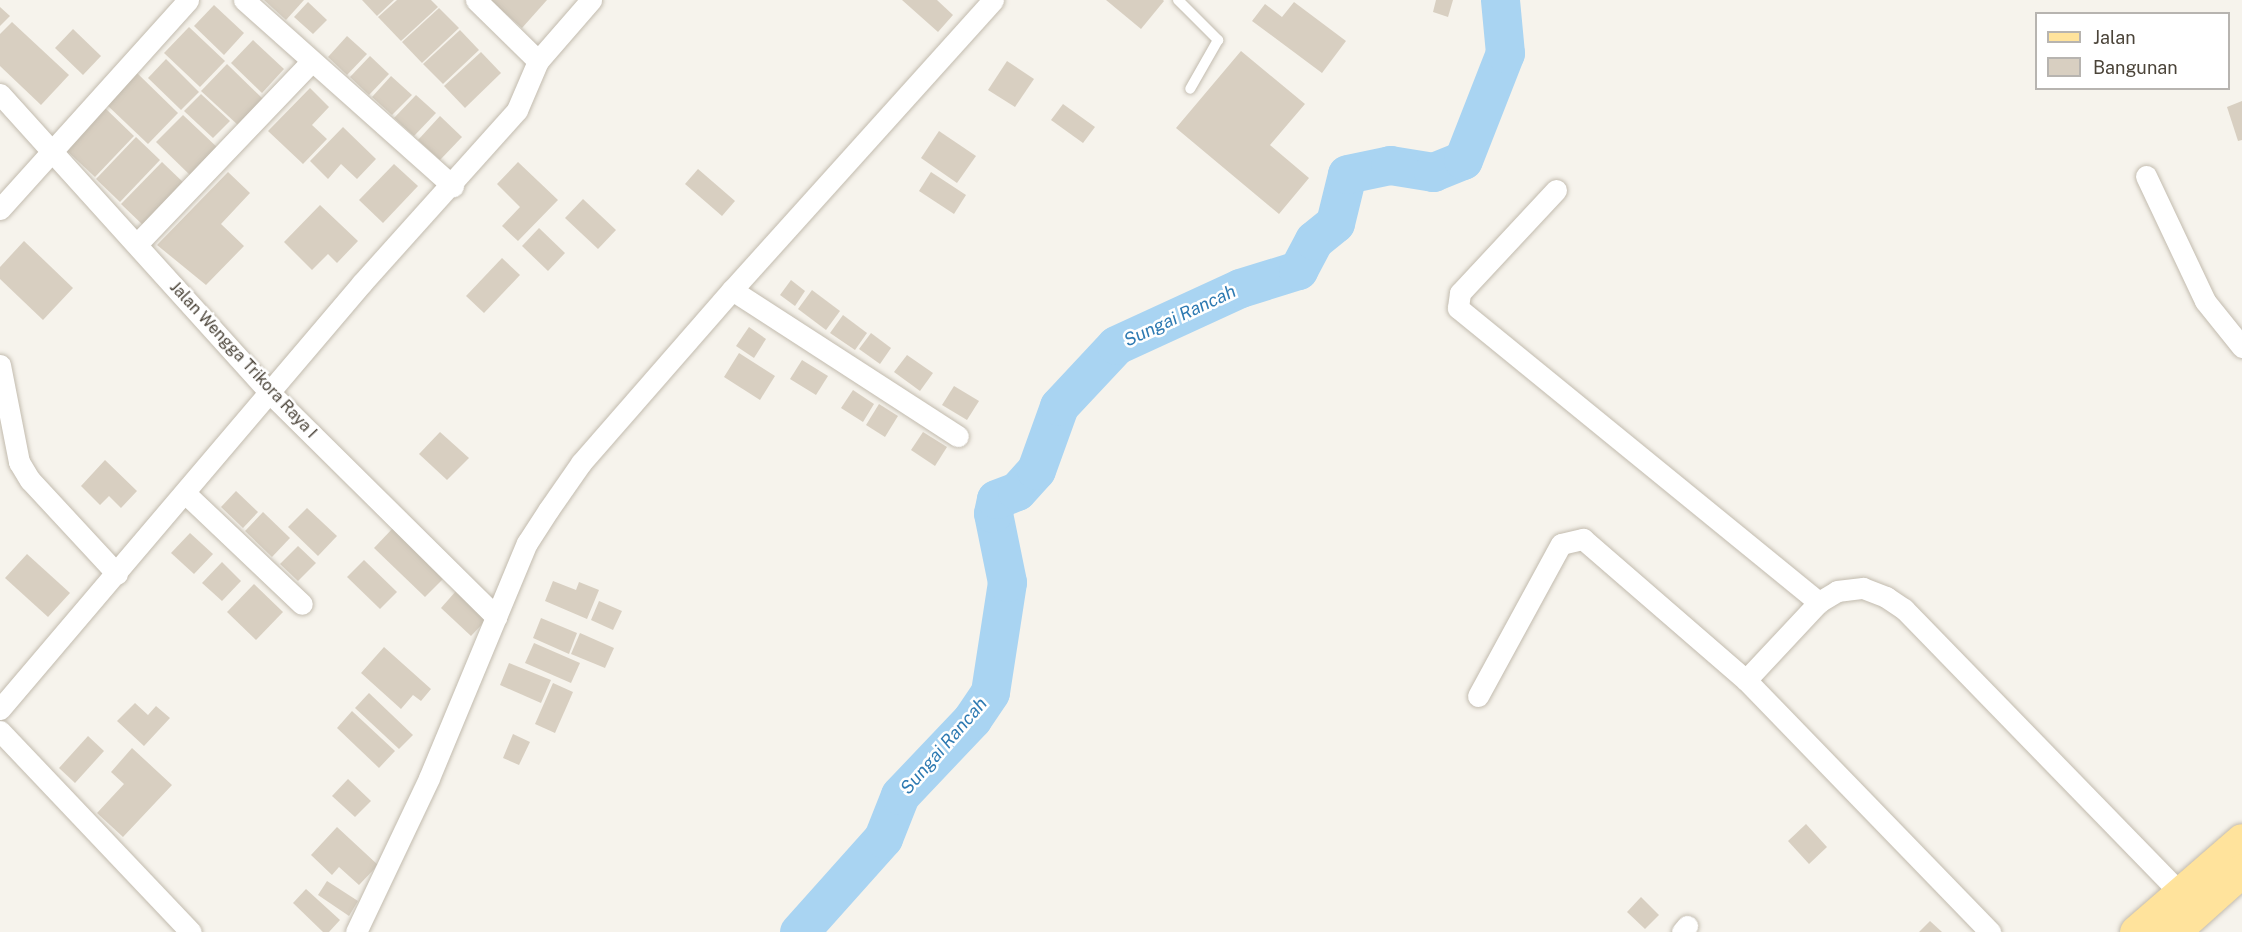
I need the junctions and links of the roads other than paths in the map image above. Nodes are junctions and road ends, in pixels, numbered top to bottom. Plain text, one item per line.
1 (188, 0) edge
2 (244, 0) edge
3 (476, 0) edge
4 (591, 0) edge
5 (993, 0) edge
6 (1178, 0) edge
7 (538, 61) junction
8 (310, 63) junction
9 (1190, 89) dead end
10 (0, 94) edge
11 (53, 150) junction
12 (2146, 176) dead end
13 (453, 186) junction
14 (1556, 190) dead end
15 (0, 209) edge
16 (137, 244) junction
17 (732, 290) junction
18 (2242, 347) edge
19 (0, 365) edge
20 (271, 394) junction
21 (958, 436) dead end
22 (185, 493) junction
23 (117, 574) junction
24 (1819, 602) junction
25 (302, 604) dead end
26 (496, 617) junction
27 (1746, 680) junction
28 (1478, 696) dead end
29 (3, 698) edge
30 (0, 731) edge
31 (2242, 840) edge
32 (2242, 870) edge
33 (2180, 893) junction
34 (191, 932) edge
35 (356, 932) edge
36 (1990, 932) edge
37 (2136, 932) edge
38 (2173, 932) edge

1 - 11 street
2 - 8 street
3 - 7 street
4 - 7 street
5 - 17 street
6 - 9 lane
7 - 13 street
8 - 13 street
8 - 16 street
10 - 11 street, Jalan Wengga Trikora Raya I
11 - 15 street
11 - 16 street, Jalan Wengga Trikora Raya I
12 - 18 street
13 - 20 street
14 - 24 street
16 - 20 street, Jalan Wengga Trikora Raya I
17 - 21 street
17 - 26 street
19 - 23 street
20 - 22 street
20 - 26 street, Jalan Wengga Trikora Raya I
22 - 23 street
22 - 25 street
23 - 29 street
24 - 27 street
24 - 33 street
26 - 35 street
27 - 28 street
27 - 36 street
30 - 34 street
31 - 33 main road
32 - 38 main road
33 - 37 main road

